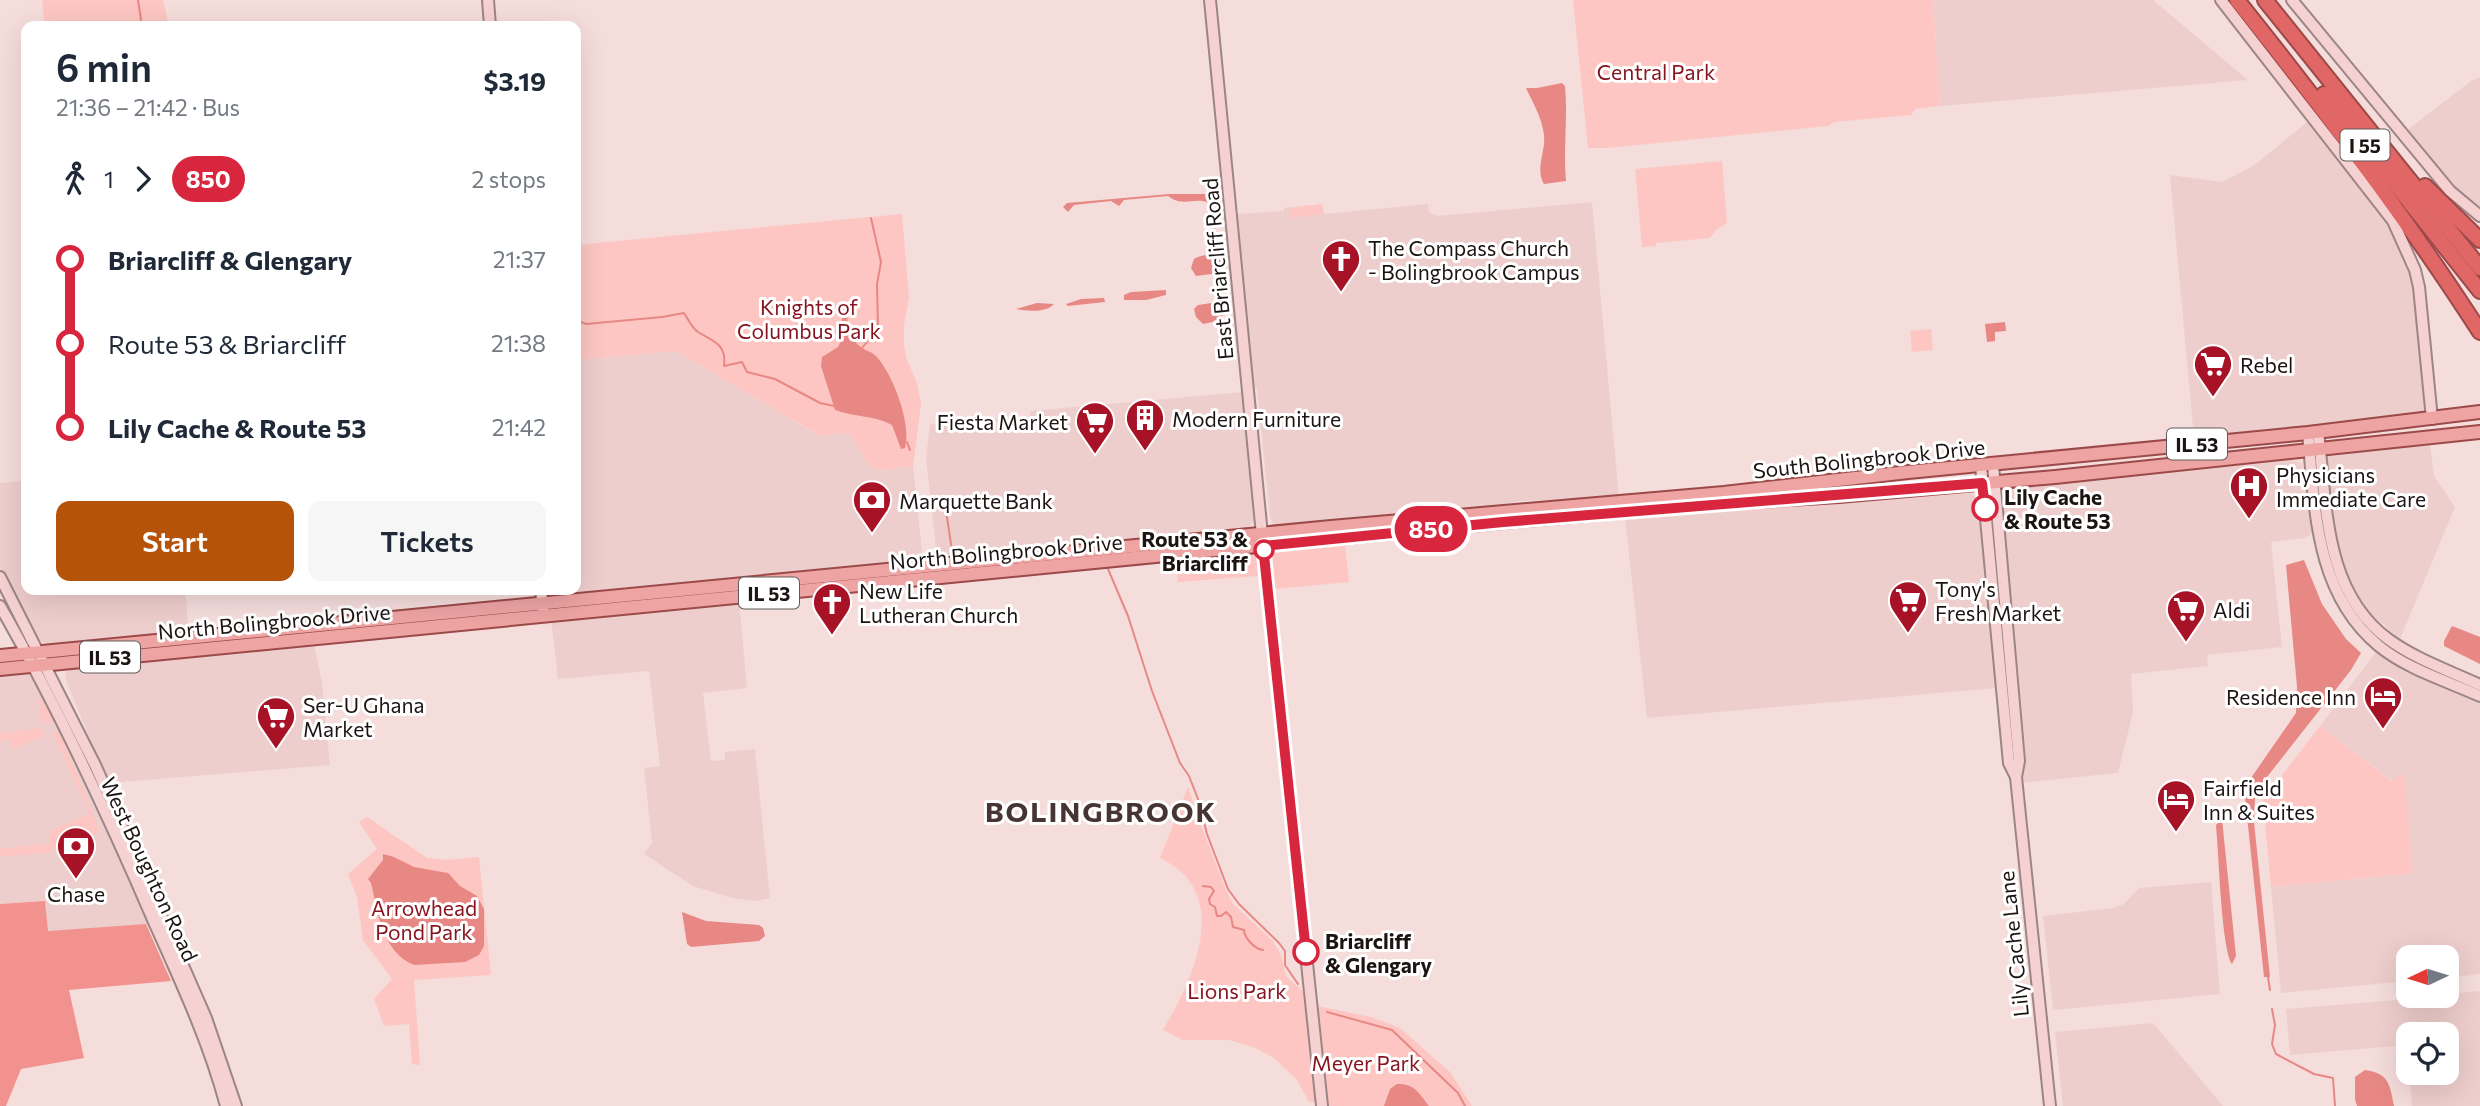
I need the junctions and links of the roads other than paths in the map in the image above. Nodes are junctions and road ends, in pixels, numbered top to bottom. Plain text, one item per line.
1 (488, 0) edge
2 (1210, 0) edge
3 (2221, 0) edge
4 (2237, 0) edge
5 (2248, 0) edge
6 (2266, 0) edge
7 (2292, 0) edge
8 (490, 21) edge
9 (2395, 160) junction
10 (2480, 216) edge
11 (2480, 240) edge
12 (2480, 268) edge
13 (2480, 291) edge
14 (2480, 332) edge
15 (2480, 412) edge
16 (2432, 419) junction
17 (2313, 432) junction
18 (2480, 432) edge
19 (2315, 450) junction
20 (1987, 466) junction
21 (1988, 483) junction
22 (1262, 540) junction
23 (0, 578) edge
24 (542, 595) edge
25 (0, 606) edge
26 (543, 609) junction
27 (0, 656) edge
28 (36, 659) junction
29 (0, 668) edge
30 (2480, 685) edge
31 (2480, 696) edge
32 (226, 1106) edge
33 (236, 1106) edge
34 (1322, 1106) edge
35 (2050, 1106) edge

1 - 8 street
2 - 22 street, East Briarcliff Road
3 - 16 street
4 - 14 highway
5 - 13 highway, I 55
6 - 9 highway, I 55
7 - 10 street
9 - 11 highway
9 - 12 highway, I 55
15 - 16 main road, South Bolingbrook Drive / IL 53
16 - 17 main road, South Bolingbrook Drive / IL 53
17 - 19 street
17 - 20 main road, South Bolingbrook Drive / IL 53
18 - 19 main road, South Bolingbrook Drive / IL 53
19 - 21 main road, South Bolingbrook Drive / IL 53
19 - 30 street
19 - 31 street
20 - 21 street, Lily Cache Lane
20 - 22 main road, South Bolingbrook Drive / IL 53
21 - 22 main road, South Bolingbrook Drive / IL 53
21 - 35 street, Lily Cache Lane
22 - 26 main road, North Bolingbrook Drive / IL 53
22 - 34 street, East Briarcliff Road
23 - 28 street
24 - 26 street
25 - 28 street
26 - 28 main road, North Bolingbrook Drive / IL 53
27 - 28 main road, North Bolingbrook Drive / IL 53
28 - 29 main road, North Bolingbrook Drive / IL 53
28 - 32 street, West Boughton Road
28 - 33 street, West Boughton Road

